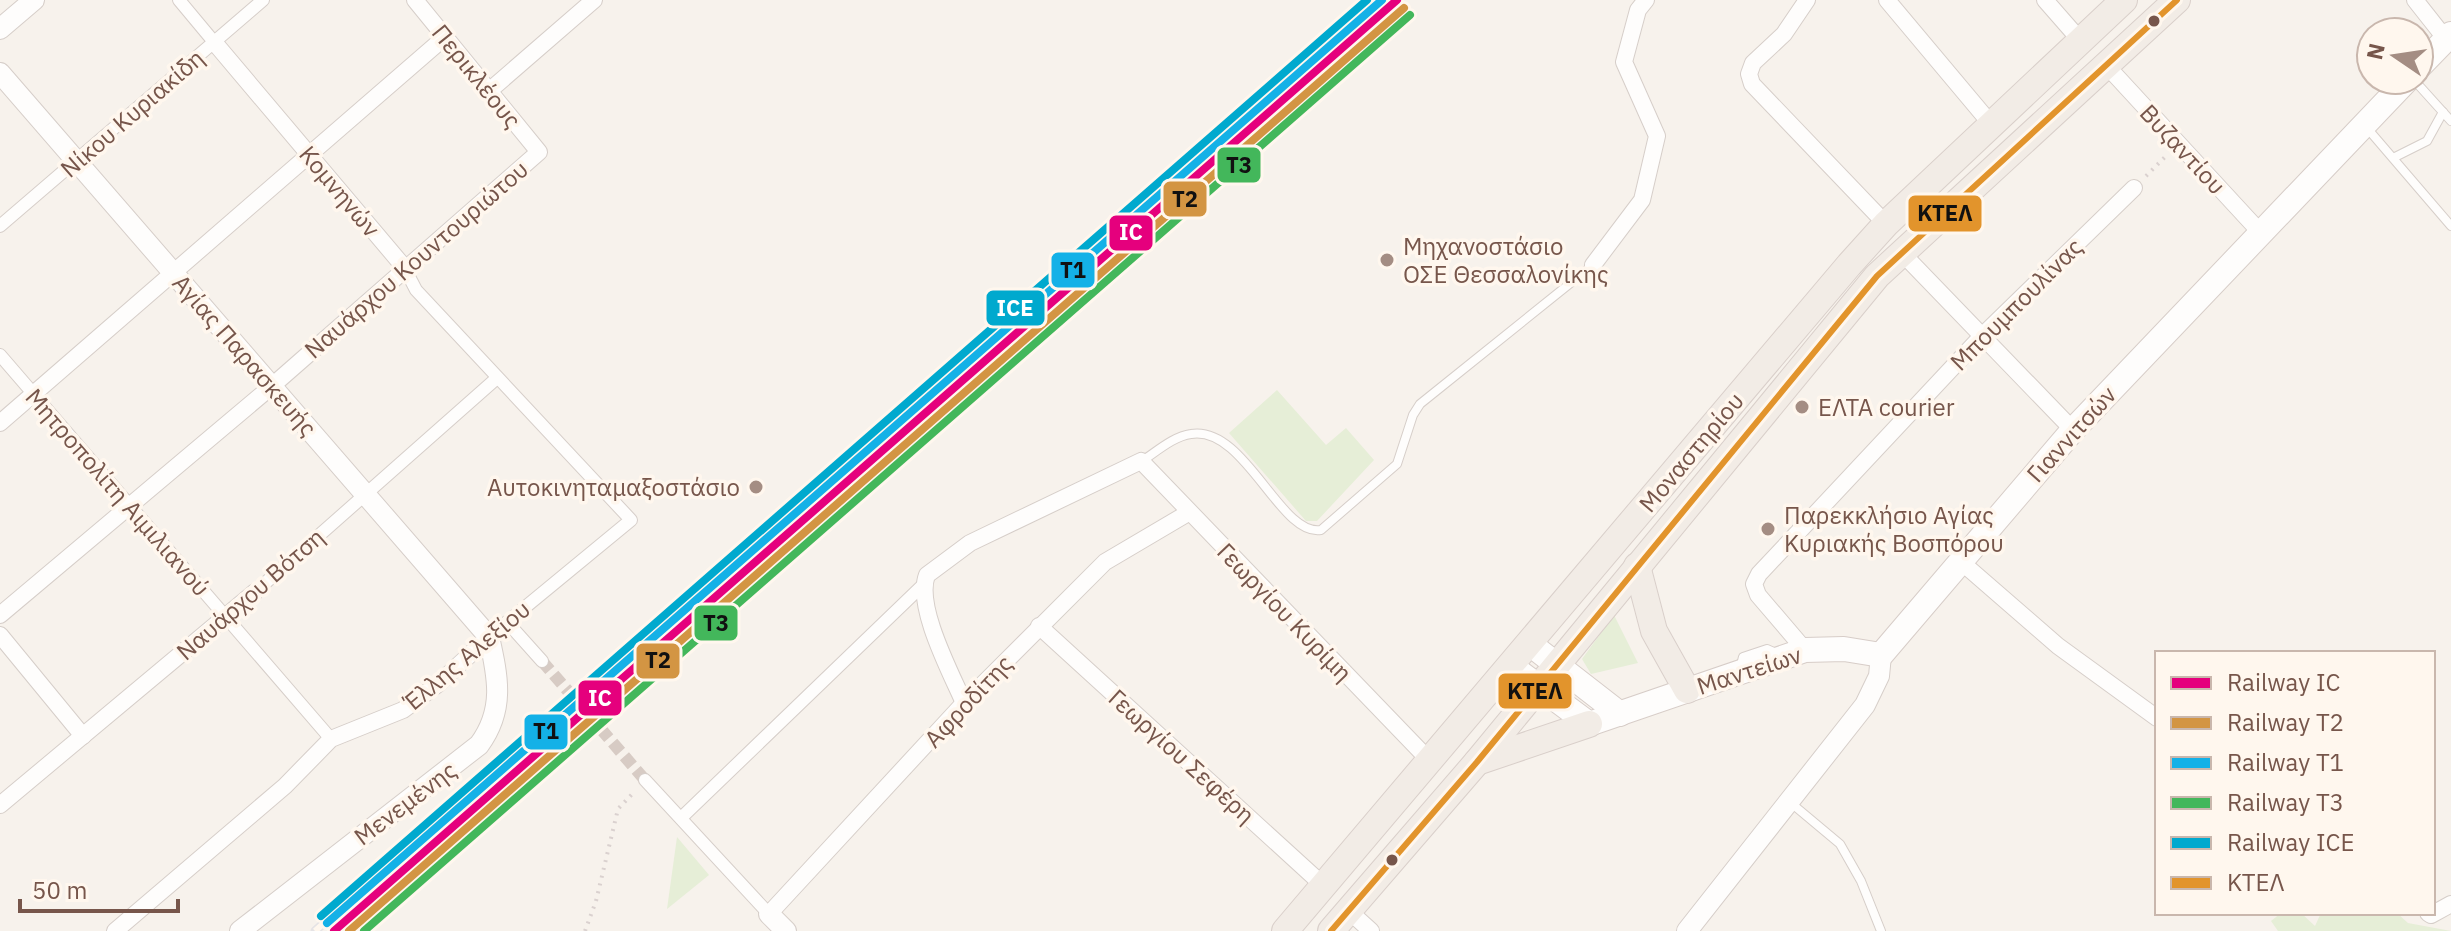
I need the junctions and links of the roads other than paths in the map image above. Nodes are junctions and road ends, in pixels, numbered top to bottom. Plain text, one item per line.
1 (34, 0) edge
2 (179, 0) edge
3 (263, 0) edge
4 (415, 0) edge
5 (594, 0) edge
6 (1646, 0) edge
7 (1807, 0) edge
8 (1887, 0) edge
9 (2045, 0) edge
10 (2124, 0) edge
11 (2177, 0) edge
12 (2415, 0) edge
13 (0, 29) edge
14 (2448, 36) edge
15 (445, 37) junction
16 (2080, 40) junction
17 (214, 42) junction
18 (2106, 65) junction
19 (0, 73) edge
20 (489, 91) junction
21 (2391, 96) edge
22 (2428, 96) edge
23 (2443, 112) junction
24 (2451, 121) edge
25 (1991, 124) junction
26 (2364, 124) junction
27 (539, 152) joint
28 (310, 155) junction
29 (2395, 157) junction
30 (75, 162) junction
31 (2134, 188) road end
32 (1886, 224) junction
33 (0, 226) edge
34 (2451, 226) edge
35 (2260, 232) junction
36 (1901, 252) junction
37 (1593, 265) joint
38 (404, 267) junction
39 (174, 273) junction
40 (1981, 337) junction
41 (0, 355) edge
42 (497, 378) junction
43 (272, 386) junction
44 (34, 394) junction
45 (0, 423) edge
46 (2073, 430) junction
47 (1141, 461) junction
48 (365, 494) junction
49 (130, 506) junction
50 (1188, 513) junction
51 (631, 520) joint
52 (1959, 560) junction
53 (1637, 566) junction
54 (924, 584) junction
55 (255, 592) joint
56 (0, 615) edge
57 (226, 617) junction
58 (507, 622) junction
59 (1039, 626) junction
60 (0, 635) edge
61 (489, 637) junction
62 (1530, 644) junction
63 (1805, 650) junction
64 (1776, 653) dead end
65 (1881, 655) junction
66 (542, 661) tunnel mouth
67 (1556, 664) junction
68 (1741, 665) dead end
69 (1511, 666) junction
70 (1538, 686) junction
71 (1687, 690) junction
72 (964, 703) junction
73 (1620, 714) junction
74 (2155, 717) edge
75 (1589, 724) junction
76 (83, 736) junction
77 (331, 739) junction
78 (1430, 761) junction
79 (1477, 762) junction
80 (645, 780) tunnel mouth
81 (1788, 800) junction
82 (0, 805) edge
83 (681, 818) junction
84 (1324, 886) junction
85 (1349, 911) junction
86 (769, 914) junction
87 (115, 931) edge
88 (240, 931) edge
89 (786, 931) edge
90 (1285, 931) edge
91 (1331, 931) edge
92 (1371, 931) edge
93 (1687, 931) edge
94 (1881, 931) edge

1 - 13 street
2 - 17 street, Κομνηνών
3 - 17 street, Νίκου Κυριακίδη
4 - 15 street, Περικλέους
5 - 20 street
6 - 37 street
7 - 32 street
8 - 25 street
9 - 16 street
10 - 16 main road, Μοναστηρίου
11 - 18 main road, Μοναστηρίου
12 - 14 street
15 - 20 street, Περικλέους
15 - 28 street
16 - 25 main road, Μοναστηρίου
17 - 28 street, Κομνηνών
17 - 30 street, Νίκου Κυριακίδη
18 - 35 street, Βυζαντίου
18 - 36 main road, Μοναστηρίου
19 - 30 street, Αγίας Παρασκευής
20 - 27 street, Περικλέους
21 - 26 main road, Γιαννιτσών
22 - 23 lane
23 - 24 lane
23 - 29 lane
25 - 32 main road, Μοναστηρίου
26 - 29 lane
26 - 35 main road, Γιαννιτσών
27 - 38 street, Ναυάρχου Κουντουριώτου
28 - 38 street, Κομνηνών
28 - 39 street
29 - 34 lane
30 - 33 street, Νίκου Κυριακίδη
30 - 39 street, Αγίας Παρασκευής
31 - 40 street, Μπουμπουλίνας
32 - 62 main road, Μοναστηρίου
35 - 46 main road, Γιαννιτσών
36 - 40 street
36 - 53 main road, Μοναστηρίου
37 - 47 lane
38 - 42 street, Κομνηνών
38 - 43 street, Ναυάρχου Κουντουριώτου
39 - 43 street, Αγίας Παρασκευής
39 - 44 street
40 - 46 street
40 - 63 street, Μπουμπουλίνας
41 - 44 street, Μητροπολίτη Αιμιλιανού
42 - 48 street, Ναυάρχου Βότση
42 - 51 street, Κομνηνών
43 - 48 street, Αγίας Παρασκευής
43 - 49 street, Ναυάρχου Κουντουριώτου
44 - 45 street
44 - 49 street, Μητροπολίτη Αιμιλιανού
46 - 52 main road, Γιαννιτσών
47 - 50 street, Γεωργίου Κυρίμη
47 - 54 street
48 - 55 street, Ναυάρχου Βότση
48 - 61 street, Αγίας Παρασκευής
49 - 56 street, Ναυάρχου Κουντουριώτου
49 - 57 street, Μητροπολίτη Αιμιλιανού
50 - 59 street, Αφροδίτης
50 - 78 street, Γεωργίου Κυρίμη
51 - 58 street, Έλλης Αλεξίου
52 - 65 main road, Γιαννιτσών
52 - 74 street
53 - 67 main road, Μοναστηρίου
53 - 71 main road
54 - 72 street
54 - 83 street
55 - 57 street, Ναυάρχου Βότση
57 - 76 street, Ναυάρχου Βότση
57 - 77 street, Μητροπολίτη Αιμιλιανού
58 - 61 street, Έλλης Αλεξίου
58 - 66 street
59 - 72 street, Αφροδίτης
59 - 84 street, Γεωργίου Σεφέρη
60 - 76 street
61 - 77 street, Έλλης Αλεξίου
61 - 88 street, Μενεμένης
62 - 67 main road
62 - 69 main road, Μοναστηρίου
63 - 65 main road, Μαντείων
63 - 71 main road, Μαντείων
64 - 68 lane
65 - 81 street, Γιαννιτσών
67 - 70 main road, Μοναστηρίου
67 - 73 main road
69 - 70 main road
69 - 78 main road, Μοναστηρίου
70 - 75 main road
70 - 79 main road, Μοναστηρίου
71 - 73 main road, Μαντείων
72 - 86 street, Αφροδίτης
73 - 75 main road, Μαντείων
75 - 79 main road
76 - 82 street, Ναυάρχου Βότση
77 - 87 street, Έλλης Αλεξίου
78 - 84 main road, Μοναστηρίου
79 - 85 main road, Μοναστηρίου
80 - 83 street
81 - 93 street, Γιαννιτσών
81 - 94 lane
83 - 86 street
84 - 90 main road, Μοναστηρίου
85 - 91 main road, Μοναστηρίου
85 - 92 street
86 - 89 street

